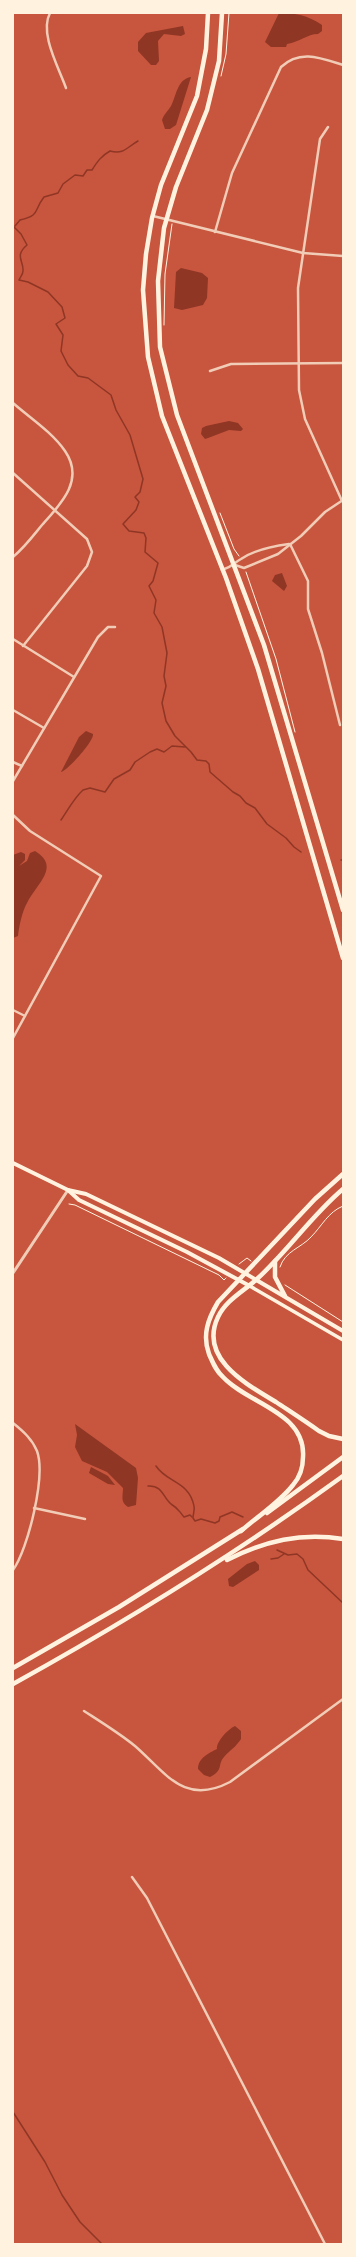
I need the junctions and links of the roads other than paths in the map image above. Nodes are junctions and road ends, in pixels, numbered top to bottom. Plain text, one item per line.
1 (50, 13) edge
2 (208, 13) edge
3 (222, 13) edge
4 (343, 65) edge
5 (66, 88) dead end
6 (328, 127) dead end
7 (153, 216) junction
8 (166, 220) junction
9 (215, 232) junction
10 (303, 253) junction
11 (343, 256) edge
12 (343, 363) edge
13 (299, 364) junction
14 (210, 371) dead end
15 (13, 403) edge
16 (13, 473) edge
17 (342, 500) edge
18 (55, 511) junction
19 (290, 544) junction
20 (13, 557) edge
21 (235, 565) junction
22 (222, 570) junction
23 (115, 627) dead end
24 (13, 639) edge
25 (23, 646) junction
26 (74, 677) junction
27 (13, 710) edge
28 (340, 725) dead end
29 (44, 728) junction
30 (13, 762) edge
31 (22, 766) junction
32 (13, 781) edge
33 (13, 815) edge
34 (343, 910) edge
35 (343, 958) edge
36 (13, 1010) edge
37 (25, 1016) junction
38 (13, 1030) edge
39 (16, 1031) junction
40 (13, 1038) edge
41 (13, 1163) edge
42 (343, 1174) edge
43 (68, 1190) junction
44 (343, 1190) edge
45 (275, 1261) junction
46 (13, 1273) edge
47 (246, 1274) junction
48 (240, 1280) junction
49 (257, 1280) junction
50 (248, 1285) junction
51 (285, 1296) junction
52 (343, 1331) edge
53 (343, 1340) edge
54 (13, 1423) edge
55 (343, 1439) edge
56 (343, 1458) edge
57 (343, 1476) edge
58 (34, 1508) junction
59 (85, 1519) dead end
60 (240, 1531) junction
61 (343, 1539) edge
62 (13, 1570) edge
63 (206, 1571) junction
64 (13, 1668) edge
65 (13, 1684) edge
66 (343, 1699) edge
67 (84, 1711) dead end
68 (132, 1877) dead end
69 (325, 2244) edge

1 - 5 street
2 - 7 highway
3 - 8 highway
4 - 9 street
6 - 10 street
7 - 8 street
7 - 22 highway
8 - 9 street
8 - 21 highway
9 - 10 street
10 - 11 street
10 - 13 street
12 - 13 street
13 - 14 street
13 - 17 street
15 - 18 street
16 - 18 street
17 - 19 street
18 - 20 street
18 - 25 street
19 - 21 street
19 - 21 street
19 - 28 street
21 - 22 street
21 - 34 highway
22 - 35 highway
23 - 26 street
24 - 25 street
25 - 26 street
26 - 29 street
27 - 29 street
29 - 31 street
30 - 31 street
31 - 32 street
33 - 37 street
36 - 37 street
37 - 39 street
38 - 39 street
39 - 40 street
41 - 43 main road
42 - 47 highway
43 - 46 street
43 - 47 main road
43 - 48 main road
44 - 45 highway
45 - 49 highway
45 - 51 highway
47 - 48 highway
47 - 49 main road
48 - 50 main road
48 - 60 highway
49 - 50 highway
49 - 51 main road
50 - 53 main road
50 - 55 highway
51 - 52 main road
54 - 58 street
56 - 60 highway
57 - 63 highway
58 - 59 street
58 - 62 street
60 - 64 highway
61 - 63 highway
63 - 65 highway
66 - 67 street
68 - 69 street

